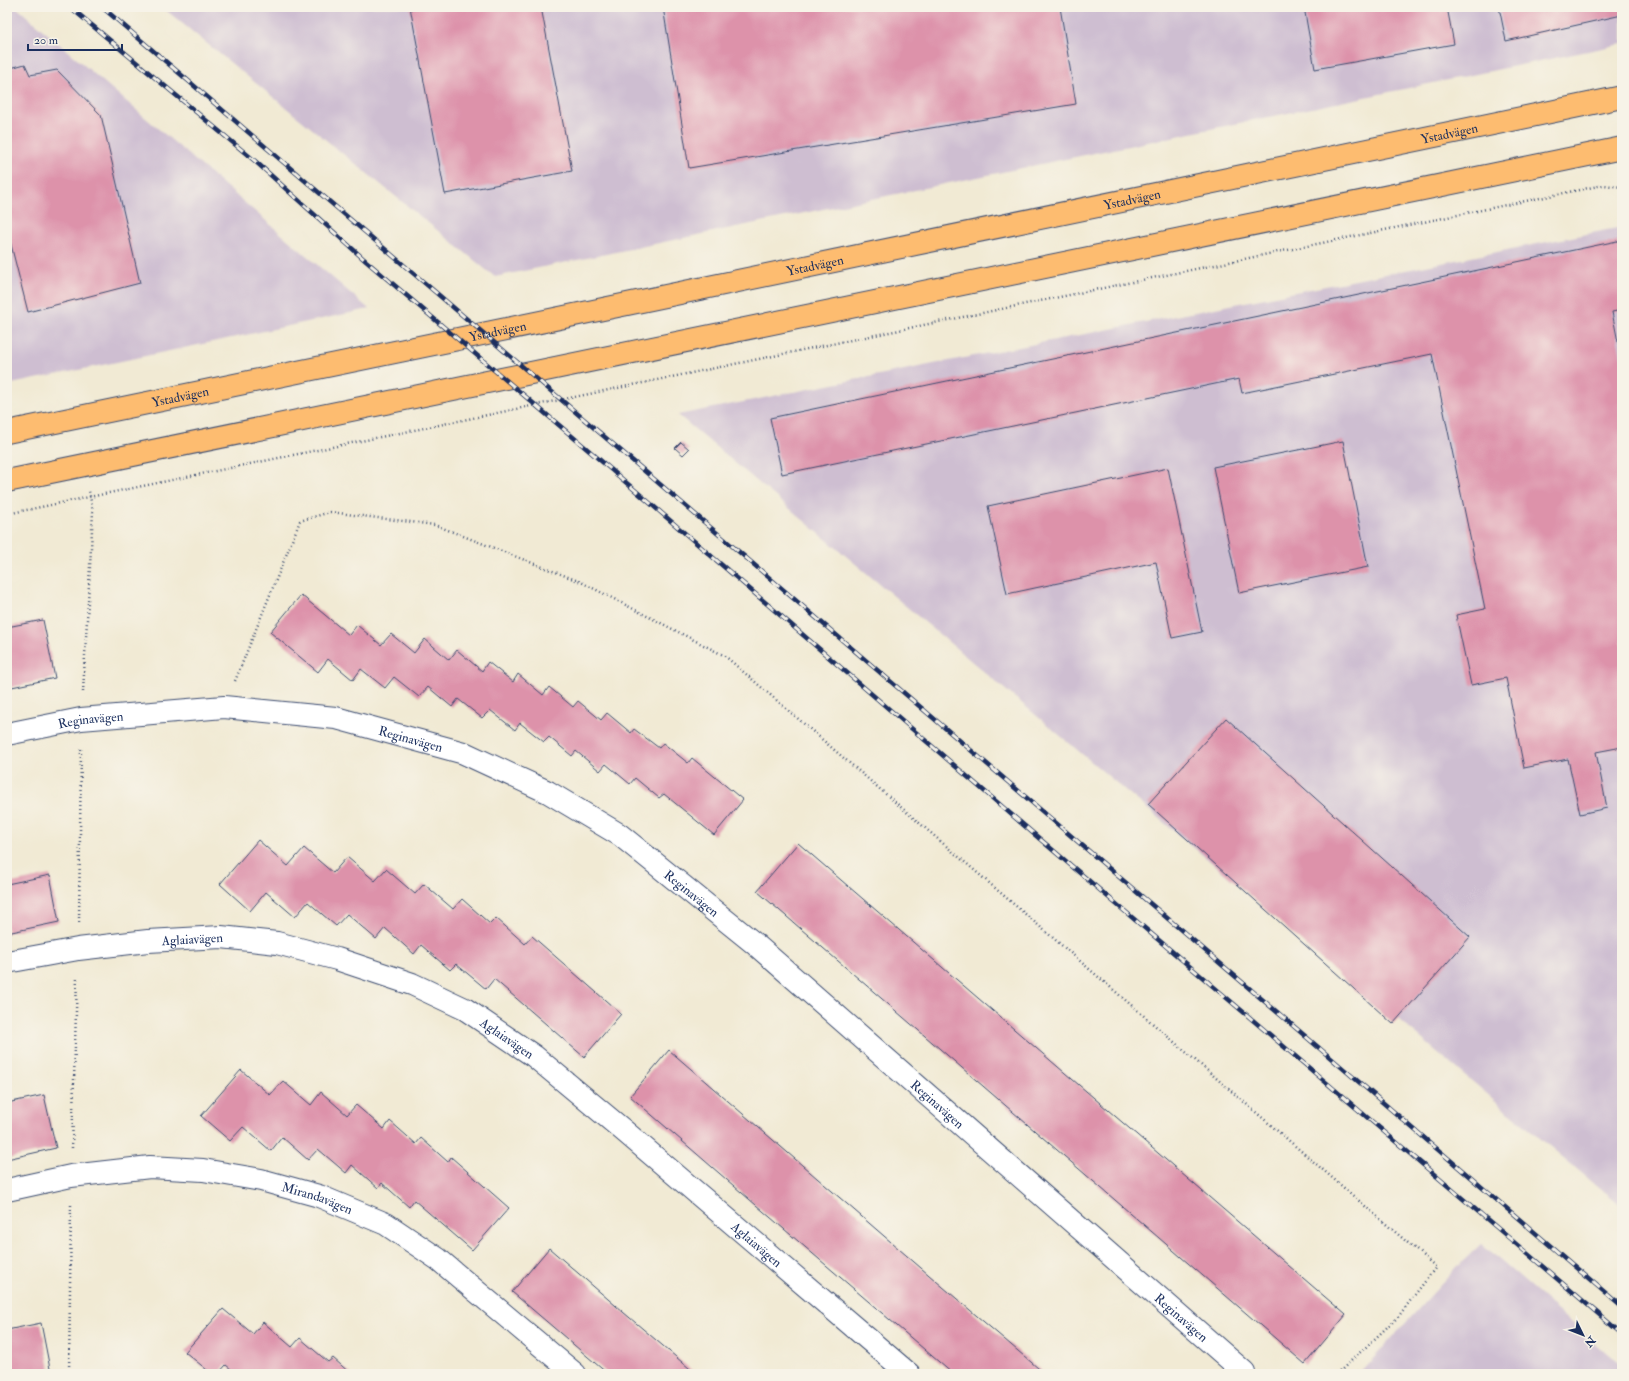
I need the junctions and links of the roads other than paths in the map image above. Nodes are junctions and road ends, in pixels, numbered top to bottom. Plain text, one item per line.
1 (1622, 97) edge
2 (1622, 148) edge
3 (7, 432) edge
4 (7, 482) edge
5 (7, 734) edge
6 (7, 962) edge
7 (7, 1190) edge
8 (575, 1374) edge
9 (909, 1374) edge
10 (1244, 1374) edge

1 - 3 main road, Ystadvägen
2 - 4 main road
5 - 10 street, Reginavägen
6 - 9 street, Aglaiavägen
7 - 8 street, Mirandavägen

